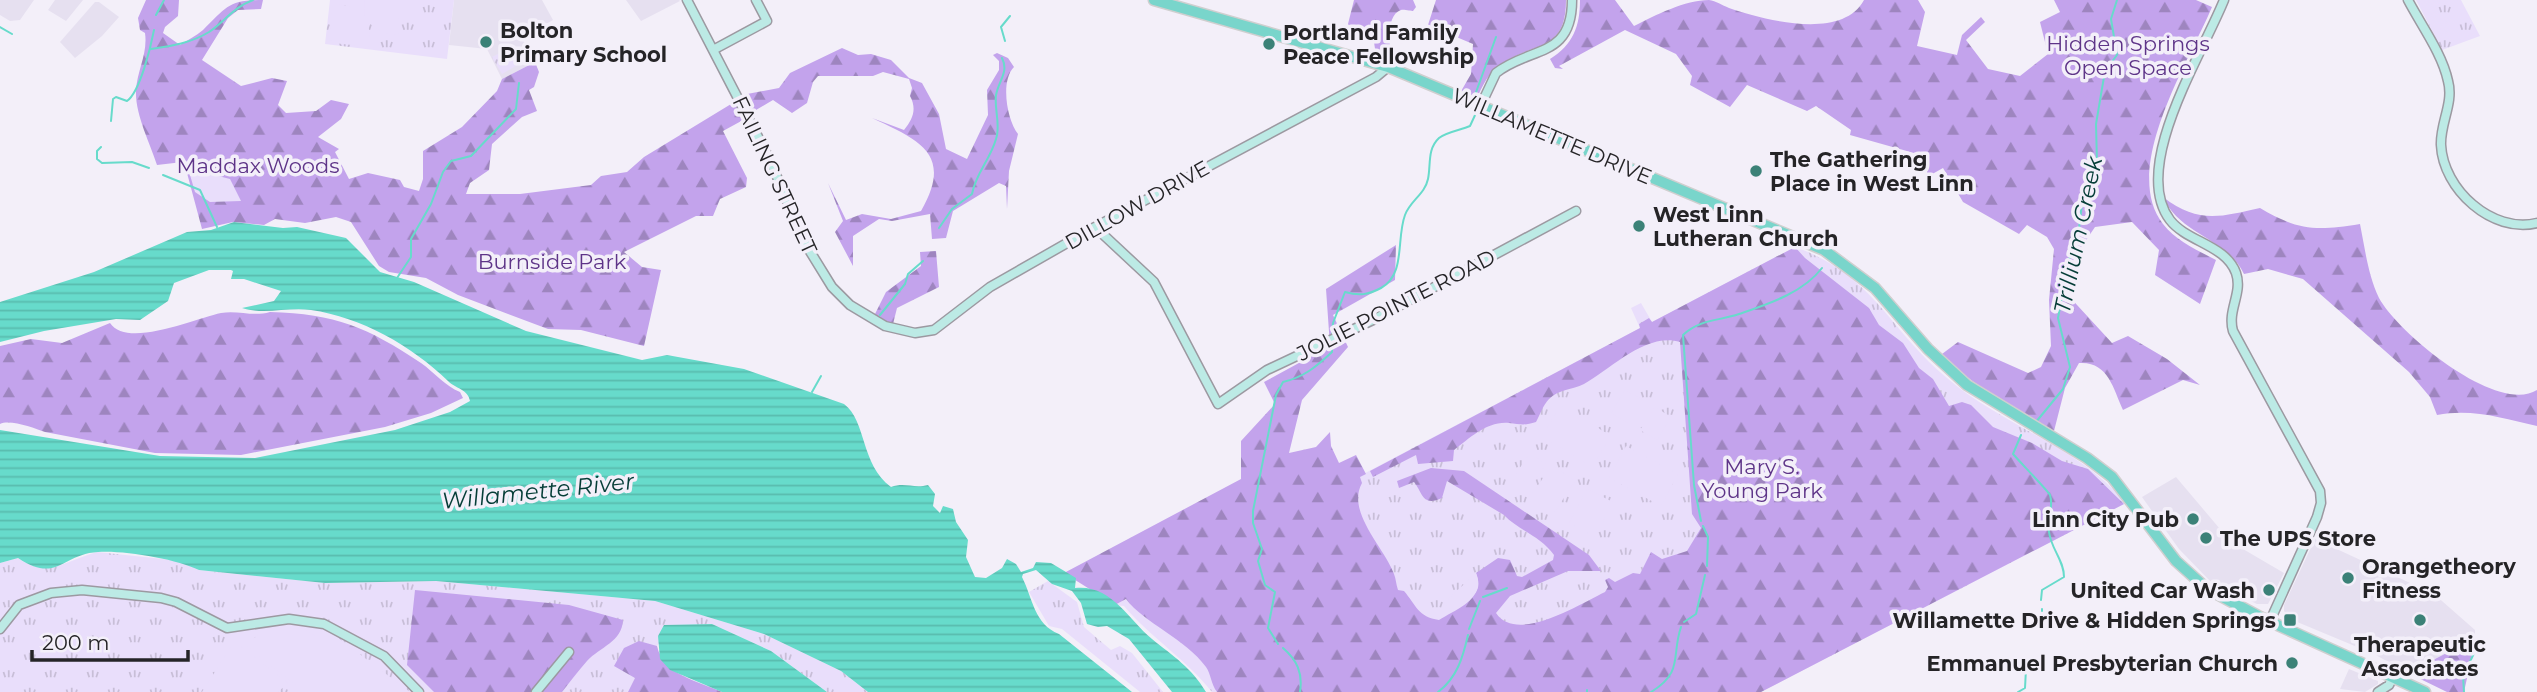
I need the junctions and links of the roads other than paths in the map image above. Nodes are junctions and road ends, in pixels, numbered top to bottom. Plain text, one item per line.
1 (687, 0) edge
2 (756, 0) edge
3 (1154, 0) edge
4 (1572, 0) edge
5 (2224, 0) edge
6 (2408, 0) edge
7 (713, 50) junction
8 (1388, 67) junction
9 (1480, 107) junction
10 (1576, 211) dead end
11 (2537, 223) edge
12 (1095, 227) junction
13 (888, 328) joint
14 (2270, 621) junction
15 (0, 629) edge
16 (569, 652) dead end
17 (2393, 677) junction
18 (419, 692) edge
19 (536, 692) edge
20 (2378, 692) edge
21 (2425, 692) edge

1 - 7 street, FAILING STREET
2 - 7 street
3 - 8 main road, WILLAMETTE DRIVE
4 - 9 street
5 - 14 street
6 - 11 street
7 - 13 street, FAILING STREET
8 - 9 main road, WILLAMETTE DRIVE
8 - 12 street, DILLOW DRIVE
9 - 14 main road, WILLAMETTE DRIVE
10 - 12 street, JOLIE POINTE ROAD
12 - 13 street, DILLOW DRIVE
14 - 17 main road, WILLAMETTE DRIVE
15 - 18 street
16 - 19 street
17 - 20 street
17 - 21 main road, WILLAMETTE DRIVE

